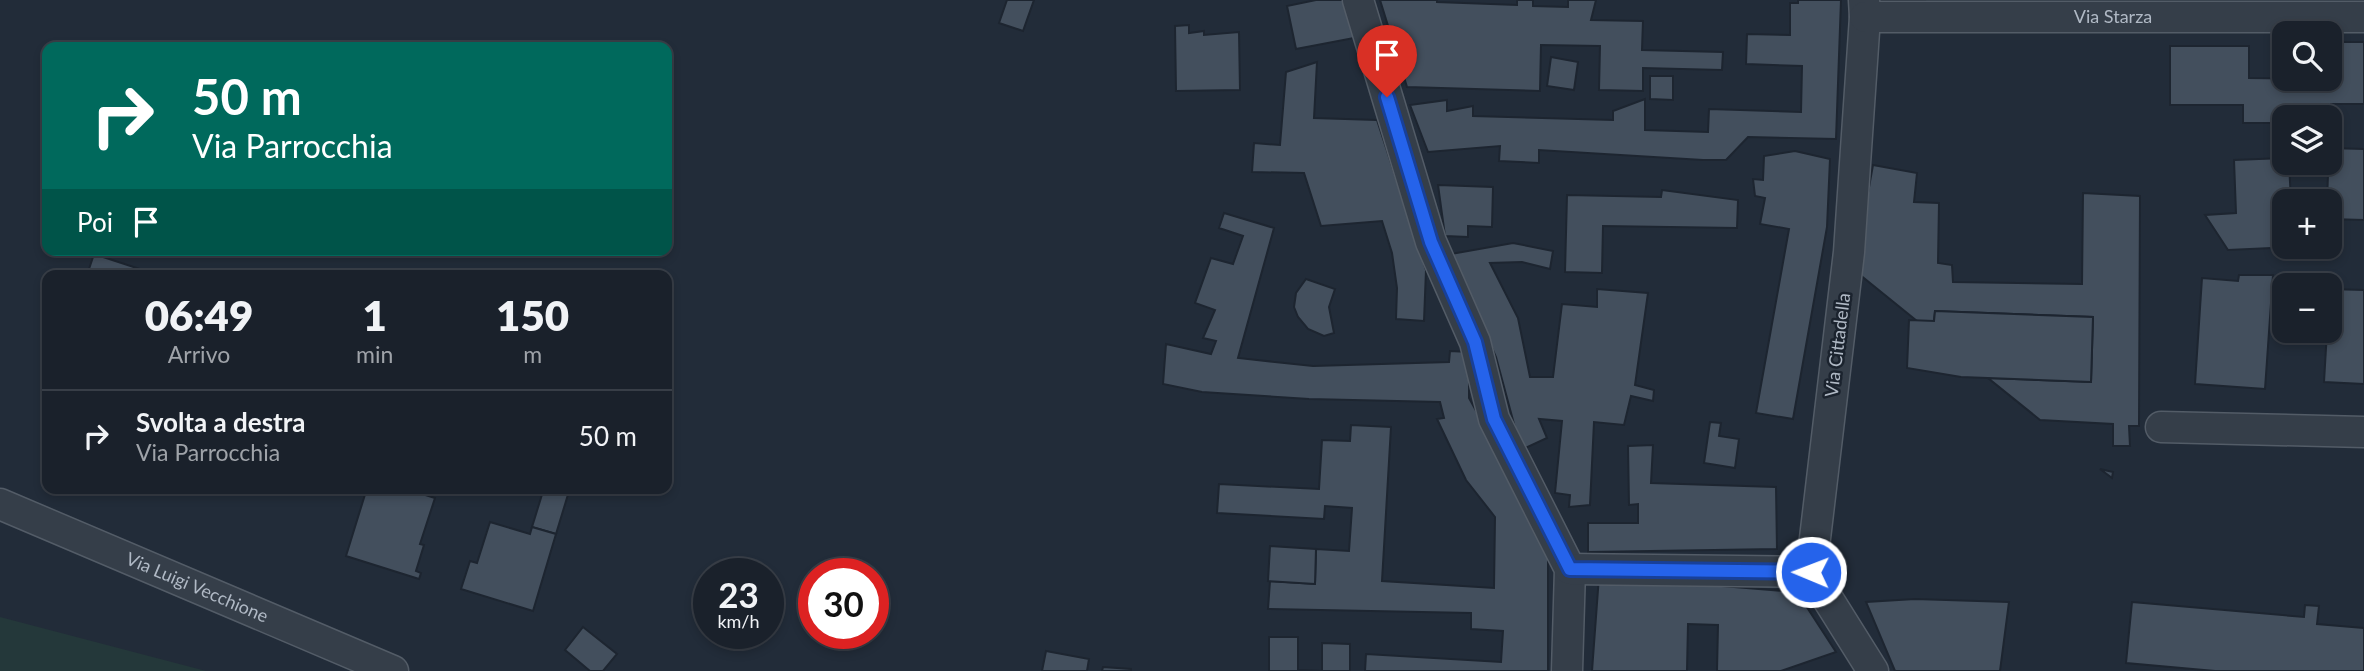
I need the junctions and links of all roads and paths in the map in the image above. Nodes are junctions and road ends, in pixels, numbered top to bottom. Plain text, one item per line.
1 (1358, 0) edge
2 (1864, 8) edge
3 (2364, 17) edge
4 (2161, 427) dead end
5 (2364, 432) edge
6 (0, 504) edge
7 (1570, 569) junction
8 (1811, 572) junction
9 (393, 671) edge
10 (1567, 671) edge
11 (1873, 671) edge

1 - 7 street
2 - 3 street, Via Starza
2 - 8 street, Via Cittadella
4 - 5 street
6 - 9 street, Via Luigi Vecchione
7 - 8 street
7 - 10 street
8 - 11 street

